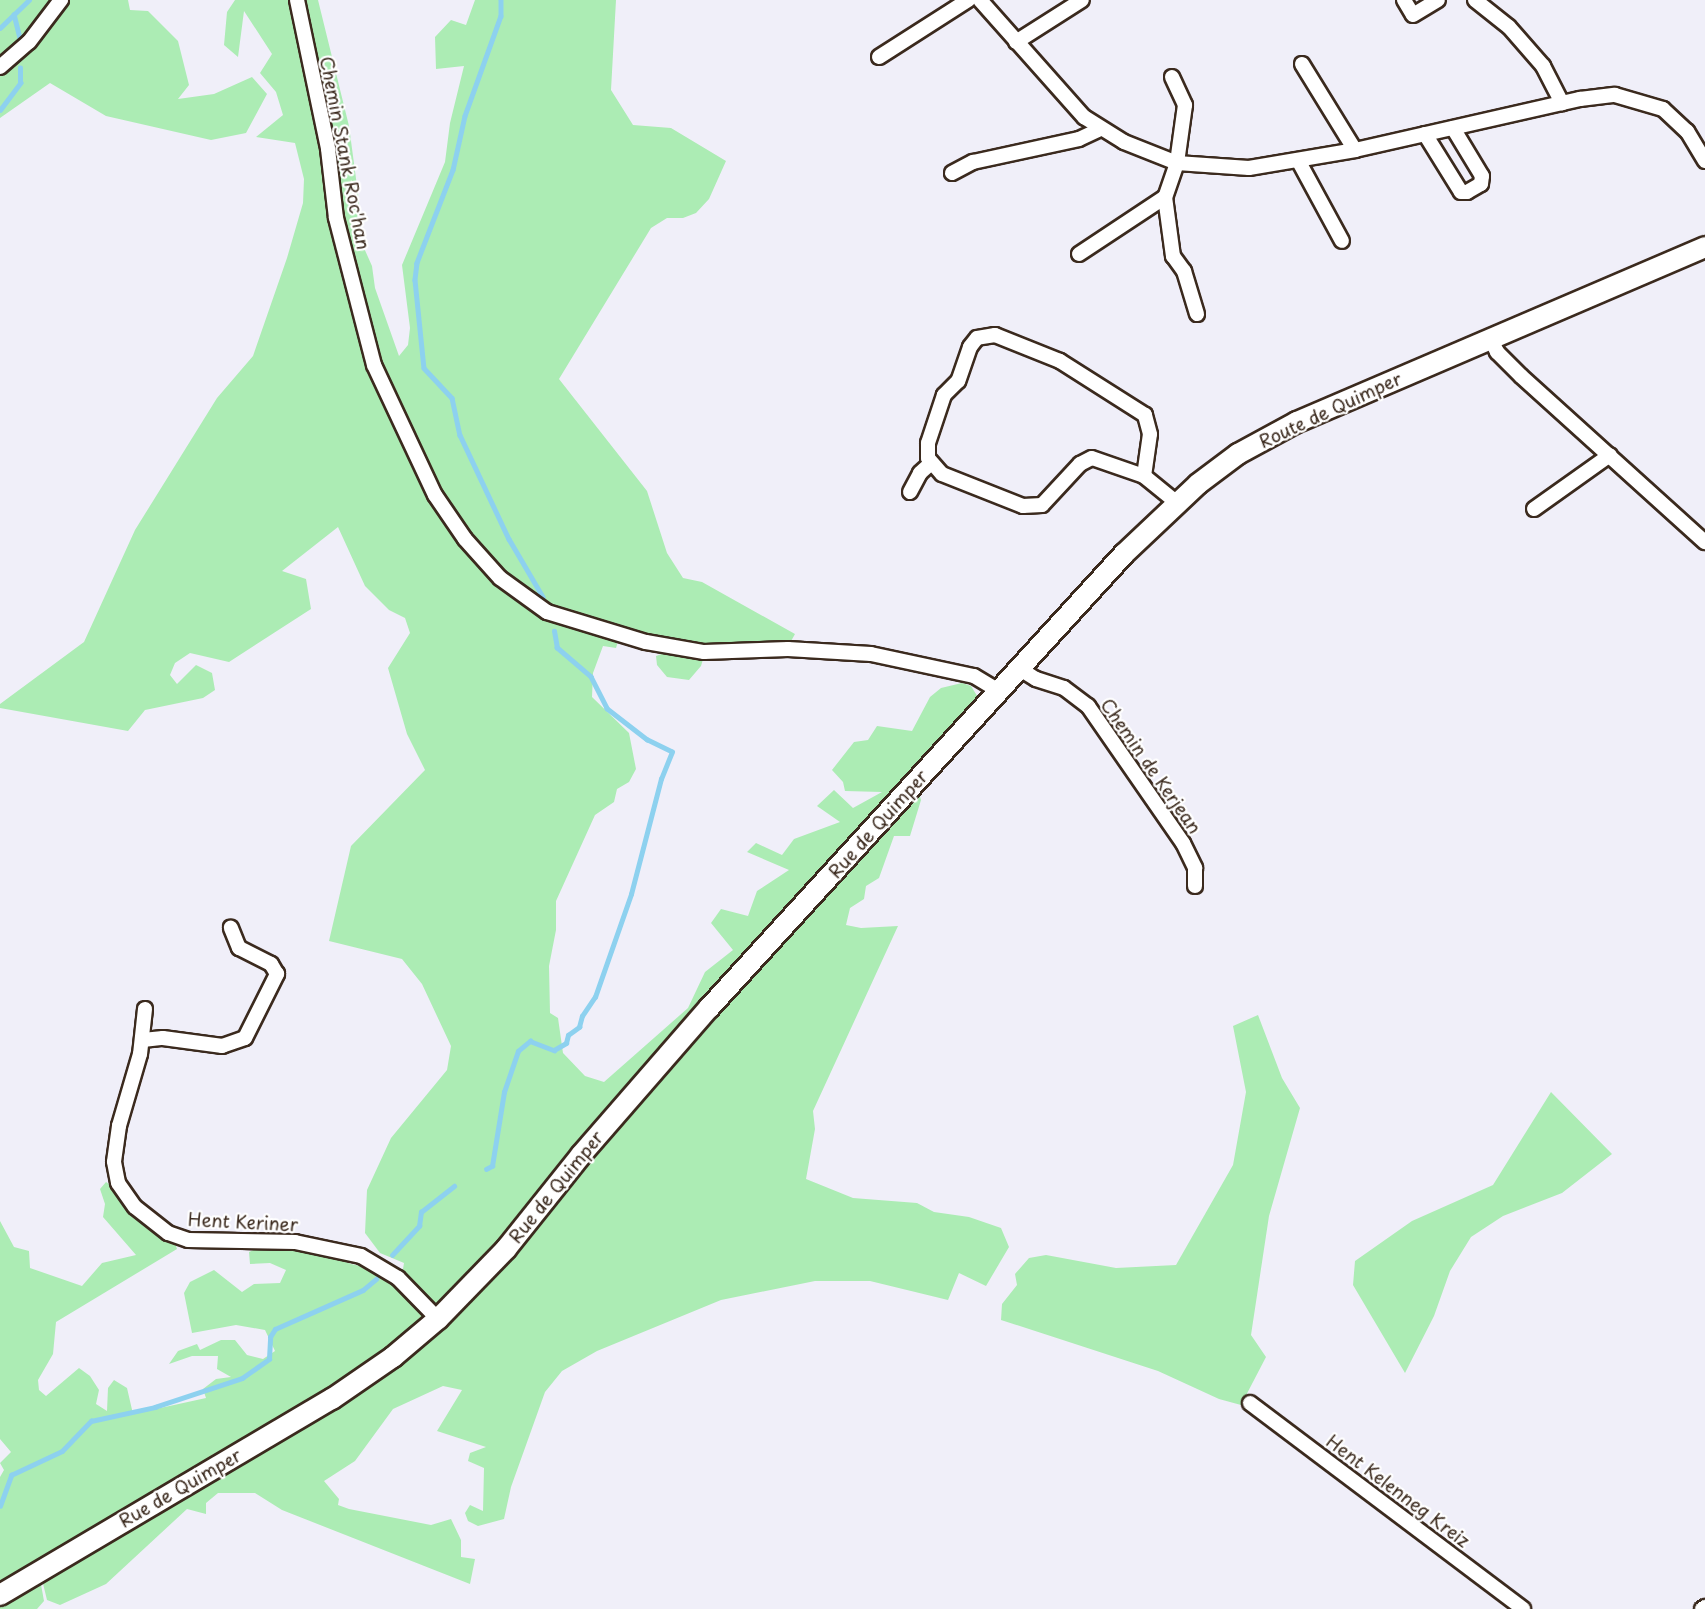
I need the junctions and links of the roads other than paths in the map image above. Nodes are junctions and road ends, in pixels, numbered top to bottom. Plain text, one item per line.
1 (61, 0) edge
2 (297, 0) edge
3 (968, 0) edge
4 (980, 0) edge
5 (1082, 0) edge
6 (1404, 0) edge
7 (1438, 0) edge
8 (1475, 0) edge
9 (1016, 42) junction
10 (879, 57) dead end
11 (1302, 64) dead end
12 (0, 67) edge
13 (1172, 77) dead end
14 (1562, 103) junction
15 (1453, 128) junction
16 (1101, 129) junction
17 (1425, 134) junction
18 (1355, 150) junction
19 (1298, 160) junction
20 (1705, 160) edge
21 (1177, 163) junction
22 (952, 173) dead end
23 (1165, 197) junction
24 (1342, 241) dead end
25 (1705, 247) edge
26 (1079, 254) dead end
27 (1197, 314) dead end
28 (1490, 339) junction
29 (1610, 455) junction
30 (931, 463) junction
31 (1144, 476) junction
32 (910, 492) dead end
33 (1176, 502) junction
34 (1534, 509) dead end
35 (1705, 542) edge
36 (1020, 669) junction
37 (999, 691) junction
38 (1195, 886) dead end
39 (231, 928) dead end
40 (145, 1009) dead end
41 (143, 1040) junction
42 (438, 1319) junction
43 (1250, 1403) dead end
44 (0, 1595) edge
45 (1523, 1609) edge

1 - 12 street
2 - 37 street, Chemin Stank Roc'han
3 - 10 street
4 - 9 street
5 - 9 street
6 - 7 street
8 - 14 street
9 - 16 street
11 - 18 street
13 - 21 street
14 - 15 street
14 - 20 street
15 - 17 street
15 - 17 street
16 - 21 street
16 - 22 street
17 - 18 street
18 - 19 street
19 - 21 street
19 - 24 street
21 - 23 street
23 - 26 street
23 - 27 street
25 - 28 main road, Route de Quimper
28 - 29 street
28 - 33 main road, Route de Quimper
29 - 34 street
29 - 35 street
30 - 31 street
30 - 31 street
30 - 32 street
31 - 33 street
33 - 36 main road, Route de Quimper
36 - 37 main road, Rue de Quimper
36 - 38 street, Chemin de Kerjean
37 - 42 main road, Rue de Quimper
39 - 41 street
40 - 41 street, Hent Keriner
41 - 42 street, Hent Keriner
42 - 44 main road, Rue de Quimper
43 - 45 street, Hent Kelenneg Kreiz

